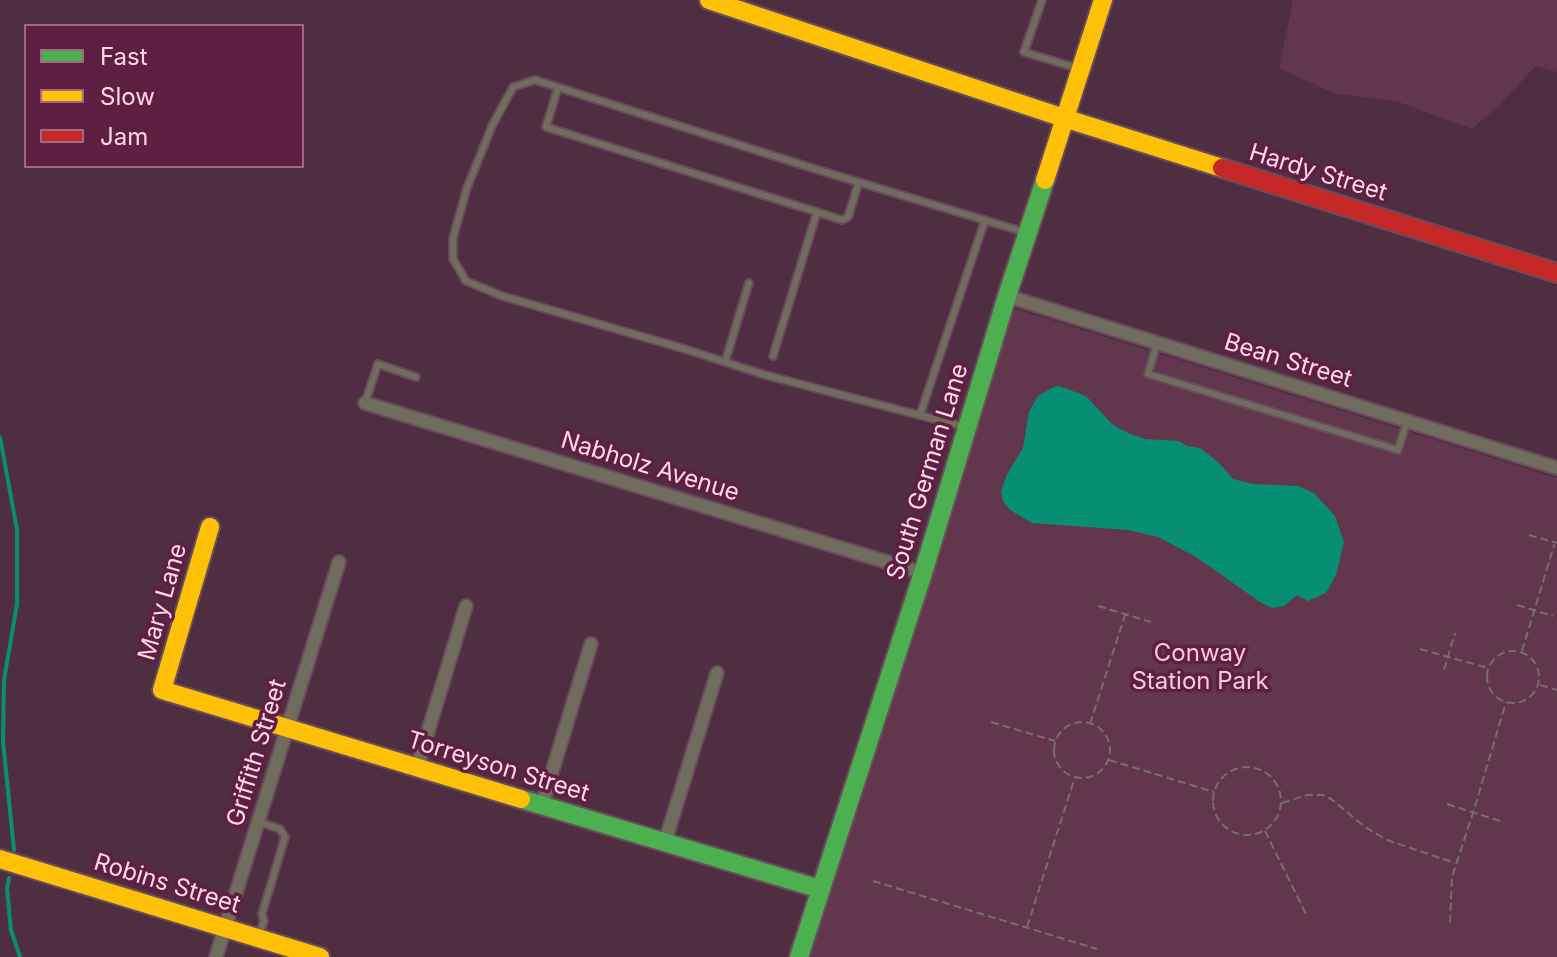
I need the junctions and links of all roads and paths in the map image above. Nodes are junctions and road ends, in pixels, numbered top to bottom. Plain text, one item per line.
1 (709, 0) edge
2 (1042, 0) edge
3 (1103, 0) edge
4 (1080, 70) junction
5 (558, 88) junction
6 (1064, 118) junction
7 (859, 182) junction
8 (817, 212) junction
9 (985, 220) junction
10 (1027, 233) junction
11 (1557, 273) edge
12 (749, 283) dead end
13 (1007, 296) junction
14 (1157, 343) junction
15 (773, 356) dead end
16 (725, 362) junction
17 (416, 377) dead end
18 (365, 403) joint
19 (920, 415) junction
20 (1407, 421) junction
21 (966, 427) junction
22 (1557, 468) edge
23 (210, 527) dead end
24 (1529, 535) dead end
25 (1556, 543) edge
26 (339, 562) dead end
27 (923, 573) junction
28 (1517, 605) dead end
29 (466, 606) dead end
30 (1098, 606) dead end
31 (1534, 610) junction
32 (1125, 615) junction
33 (1553, 616) dead end
34 (1151, 622) dead end
35 (1455, 633) dead end
36 (591, 644) dead end
37 (1420, 649) dead end
38 (1522, 652) junction
39 (1448, 657) junction
40 (1488, 668) junction
41 (1444, 670) dead end
42 (717, 673) dead end
43 (1539, 685) junction
44 (162, 690) joint
45 (1557, 690) edge
46 (1506, 702) junction
47 (991, 722) dead end
48 (1090, 724) junction
49 (288, 728) junction
50 (1056, 742) junction
51 (1108, 760) junction
52 (417, 768) junction
53 (1075, 776) junction
54 (1215, 792) junction
55 (1281, 804) junction
56 (1447, 804) dead end
57 (542, 805) junction
58 (1473, 813) junction
59 (1500, 821) dead end
60 (258, 822) junction
61 (1264, 830) junction
62 (665, 842) junction
63 (0, 859) edge
64 (1456, 863) junction
65 (873, 881) dead end
66 (820, 889) junction
67 (1307, 916) dead end
68 (1450, 923) dead end
69 (225, 927) junction
70 (1027, 928) junction
71 (258, 937) junction
72 (1097, 949) dead end
73 (216, 957) edge
74 (320, 957) edge
75 (799, 957) edge

1 - 6 street, Hardy Street
2 - 4 lane
3 - 4 street, South German Lane
4 - 6 street, South German Lane
5 - 7 lane
5 - 8 lane
5 - 16 lane
6 - 10 street, South German Lane
6 - 11 street, Hardy Street
7 - 8 lane
7 - 9 lane
8 - 15 lane
9 - 10 lane
9 - 19 lane
10 - 13 street, South German Lane
12 - 16 lane
13 - 14 street, Bean Street
13 - 21 street, South German Lane
14 - 20 street, Bean Street
14 - 20 lane
16 - 19 lane
17 - 18 lane
18 - 27 street, Nabholz Avenue
19 - 21 lane
20 - 22 street, Bean Street
21 - 27 street, South German Lane
23 - 44 street, Mary Lane
24 - 25 path
25 - 31 path
26 - 49 street, Griffith Street
27 - 66 street, South German Lane
28 - 31 path
29 - 52 street
30 - 32 path
31 - 33 path
31 - 38 path
32 - 34 path
32 - 48 path
35 - 39 path
36 - 57 street
37 - 39 path
38 - 40 path
38 - 43 path
39 - 40 path
39 - 41 path
40 - 46 path
42 - 62 street
43 - 45 path
43 - 46 path
44 - 49 street, Torreyson Street
46 - 58 path
47 - 50 path
48 - 50 path
48 - 51 path
49 - 52 street, Torreyson Street
49 - 60 street, Griffith Street
50 - 53 path
51 - 53 path
51 - 54 path
52 - 57 street, Torreyson Street
53 - 70 path
54 - 55 path
54 - 61 path
55 - 61 path
55 - 64 path
56 - 58 path
57 - 62 street, Torreyson Street
58 - 59 path
58 - 64 path
60 - 69 street, Griffith Street
60 - 71 lane
61 - 67 path
62 - 66 street, Torreyson Street
63 - 69 street, Robins Street
64 - 68 path
65 - 70 path
66 - 75 street, South German Lane
69 - 71 street, Robins Street
69 - 73 street, Griffith Street
70 - 72 path
71 - 74 street, Robins Street

